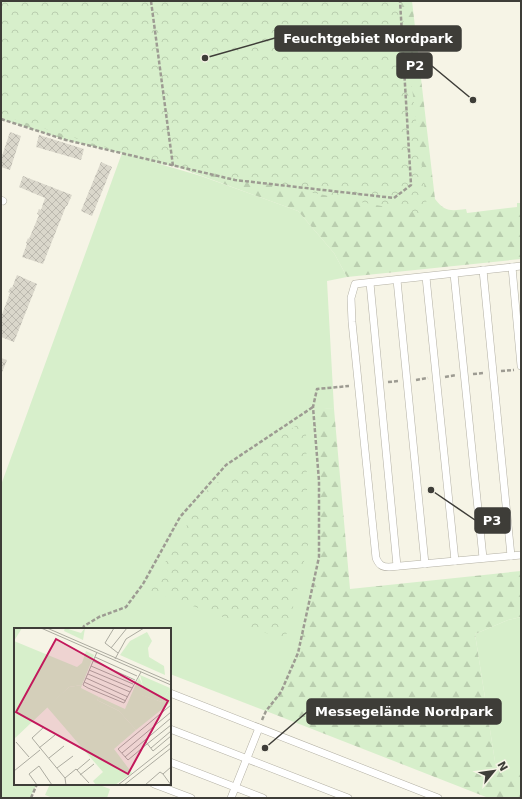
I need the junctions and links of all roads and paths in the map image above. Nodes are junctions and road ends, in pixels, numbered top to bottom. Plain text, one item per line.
1 (151, 1) edge
2 (400, 1) edge
3 (1, 119) edge
4 (173, 166) junction
5 (521, 266) edge
6 (512, 267) junction
7 (483, 270) junction
8 (454, 274) junction
9 (426, 277) junction
10 (397, 280) junction
11 (370, 283) junction
12 (521, 366) edge
13 (340, 387) dead end
14 (313, 407) junction
15 (521, 555) edge
16 (511, 556) junction
17 (483, 558) junction
18 (455, 561) junction
19 (425, 564) junction
20 (397, 566) junction
21 (83, 628) edge
22 (171, 694) edge
23 (266, 711) dead end
24 (259, 728) junction
25 (171, 729) edge
26 (247, 758) junction
27 (171, 762) edge
28 (37, 785) edge
29 (157, 785) edge
30 (236, 787) junction
31 (31, 798) edge
32 (191, 798) edge
33 (231, 798) edge
34 (263, 798) edge
35 (348, 798) edge
36 (438, 798) edge

1 - 4 path
2 - 4 path
3 - 4 path
5 - 6 lane
6 - 7 lane
6 - 12 lane
7 - 8 lane
7 - 16 lane
8 - 9 lane
8 - 17 lane
9 - 10 lane
9 - 18 lane
10 - 11 lane
10 - 19 lane
11 - 20 lane
11 - 20 lane
13 - 14 path
14 - 21 path
14 - 23 path
15 - 16 lane
16 - 17 lane
17 - 18 lane
18 - 19 lane
19 - 20 lane
22 - 24 lane
24 - 26 lane
24 - 36 lane
25 - 26 lane
26 - 30 lane
26 - 35 lane
27 - 30 lane
28 - 31 path
29 - 32 lane
30 - 33 lane
30 - 34 lane

